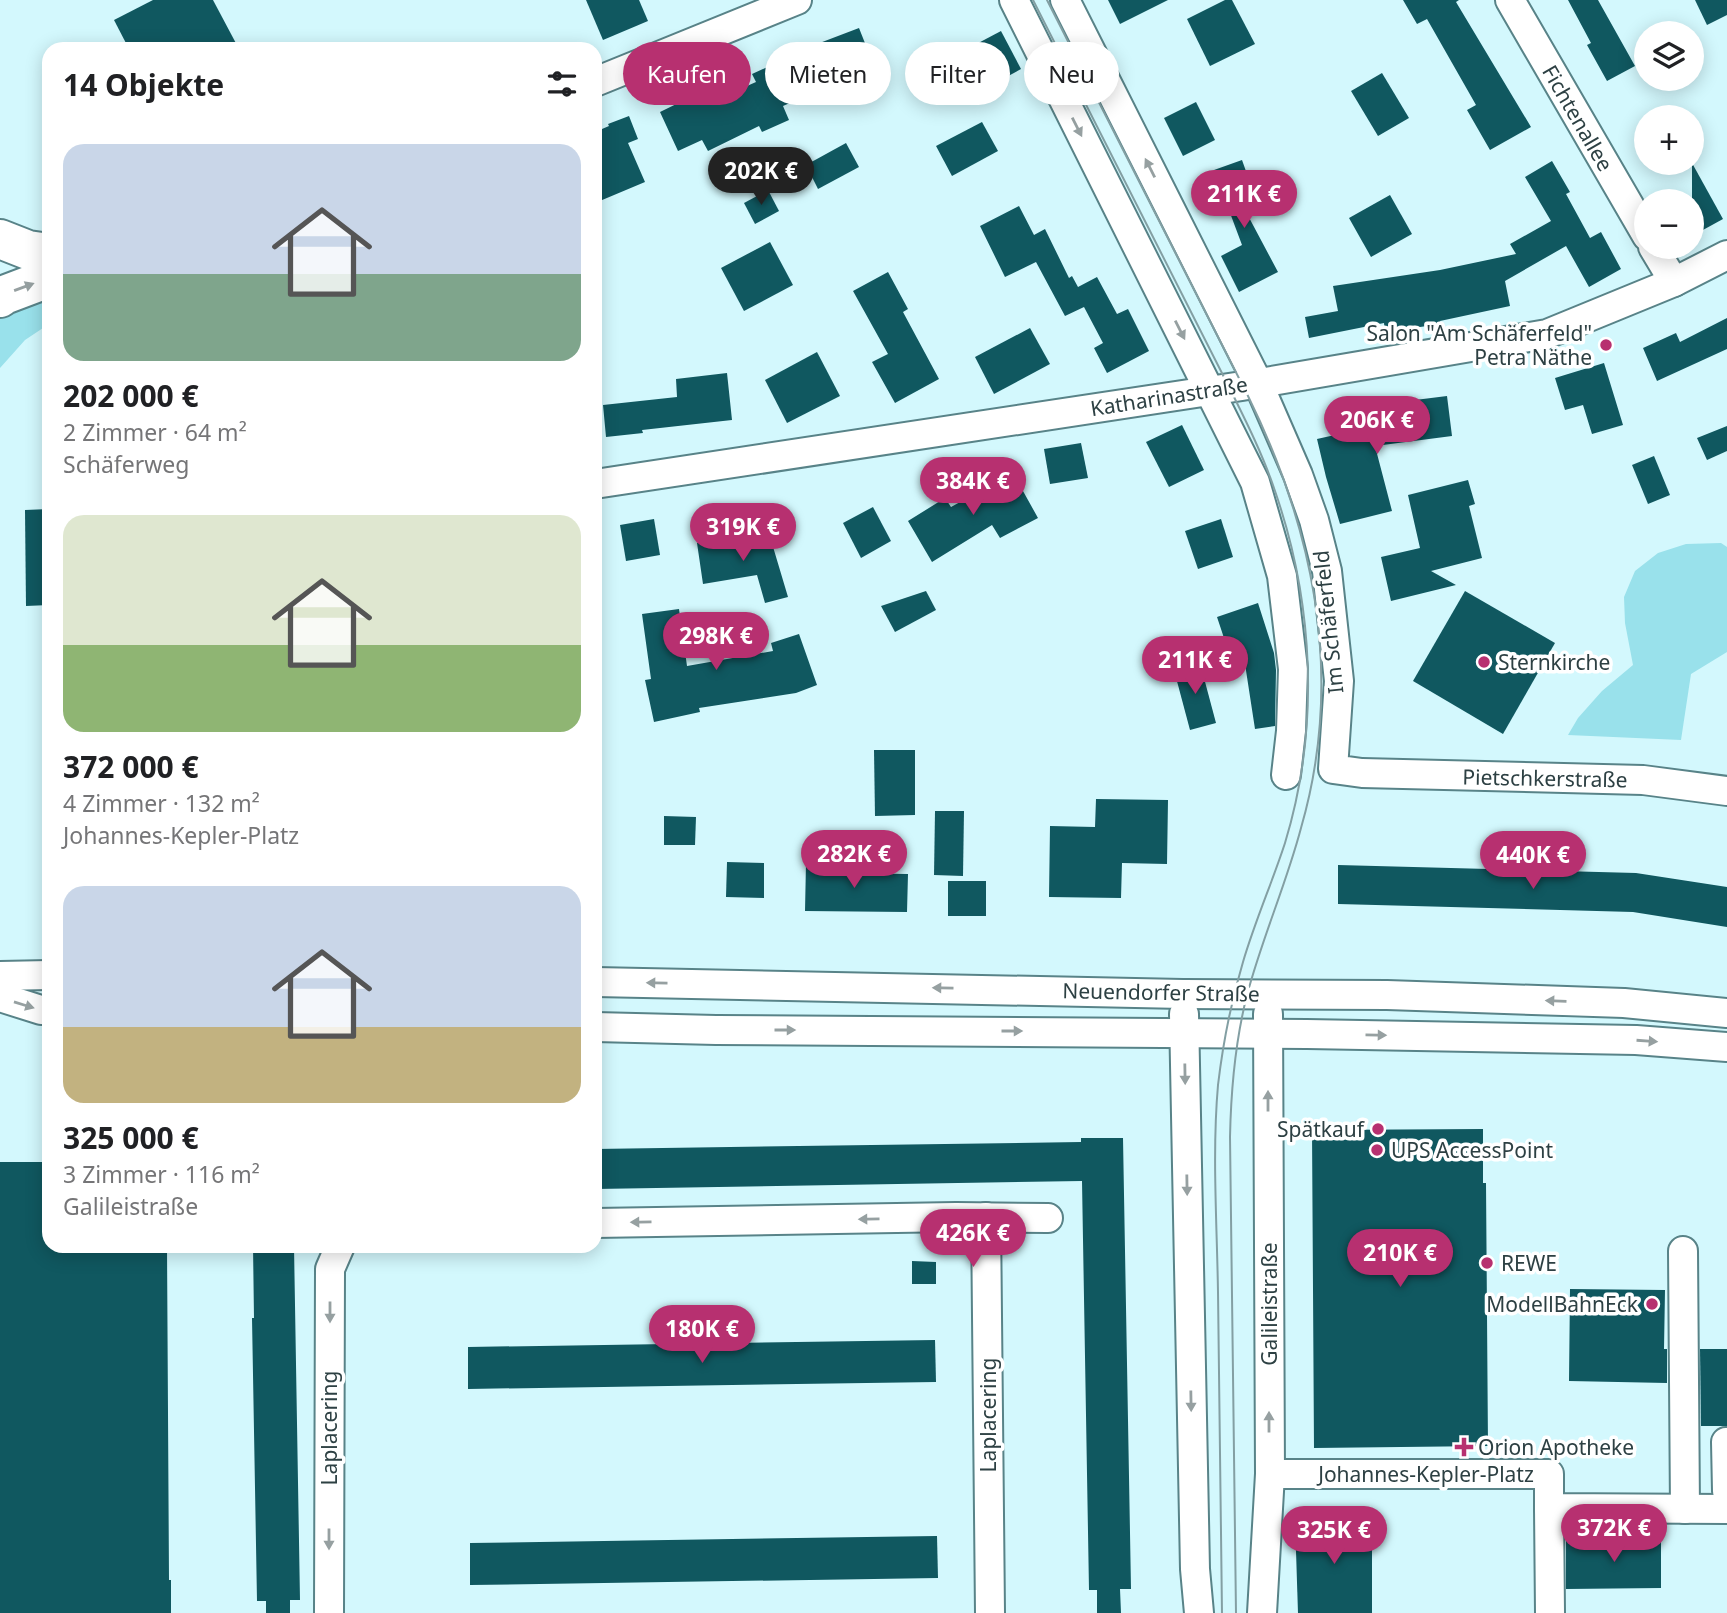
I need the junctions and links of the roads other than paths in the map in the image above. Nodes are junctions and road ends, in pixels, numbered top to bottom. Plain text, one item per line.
1 (797, 0) edge
2 (1014, 0) edge
3 (1065, 0) edge
4 (1510, 0) edge
5 (602, 79) edge
6 (1634, 214) edge
7 (0, 239) edge
8 (42, 252) edge
9 (1727, 255) edge
10 (1660, 259) edge
11 (42, 281) edge
12 (1674, 282) junction
13 (0, 298) edge
14 (1258, 383) junction
15 (1210, 390) junction
16 (602, 483) edge
17 (1362, 773) joint
18 (1286, 775) dead end
19 (1727, 791) edge
20 (42, 975) edge
21 (0, 976) edge
22 (602, 982) edge
23 (1183, 994) junction
24 (1268, 994) junction
25 (0, 997) edge
26 (42, 1010) edge
27 (1727, 1013) edge
28 (602, 1027) edge
29 (1184, 1032) junction
30 (1268, 1033) junction
31 (1727, 1047) edge
32 (986, 1217) junction
33 (1048, 1218) dead end
34 (602, 1223) edge
35 (1683, 1251) dead end
36 (337, 1253) edge
37 (1684, 1442) junction
38 (1727, 1442) edge
39 (1270, 1474) junction
40 (1727, 1491) edge
41 (1549, 1508) junction
42 (1685, 1509) junction
43 (1727, 1509) edge
44 (329, 1613) edge
45 (990, 1613) edge
46 (1199, 1613) edge
47 (1262, 1613) edge
48 (1550, 1613) edge

1 - 5 street
2 -> 15 street, Im Schäferfeld
14 -> 3 street, Im Schäferfeld
4 - 6 street, Fichtenallee
7 - 8 highway
9 - 12 street, Katharinastraße
10 - 12 street
13 -> 11 highway
12 - 14 street, Katharinastraße
14 - 15 street, Katharinastraße
14 - 17 street, Im Schäferfeld
15 - 16 street, Katharinastraße
15 - 18 street, Im Schäferfeld
17 - 19 street, Pietschkerstraße
20 - 21 street
23 -> 22 street, Neuendorfer Straße
23 - 24 street, Neuendorfer Straße
23 - 29 street
27 -> 24 street, Neuendorfer Straße
24 - 30 street, Galileistraße
25 -> 26 street
28 -> 29 street, Neuendorfer Straße
29 - 30 street, Neuendorfer Straße
29 -> 46 street
30 -> 31 street, Neuendorfer Straße
39 -> 30 street, Galileistraße
32 - 33 street
32 -> 34 street
32 - 45 street, Laplacering
35 - 37 street
36 -> 44 street, Laplacering
37 - 38 street
37 - 42 street
38 - 40 street
39 - 41 street, Johannes-Kepler-Platz
39 - 47 street, Galileistraße
41 - 42 street, Johannes-Kepler-Platz
41 - 48 street, Johannes-Kepler-Platz
42 - 43 street, Johannes-Kepler-Platz

